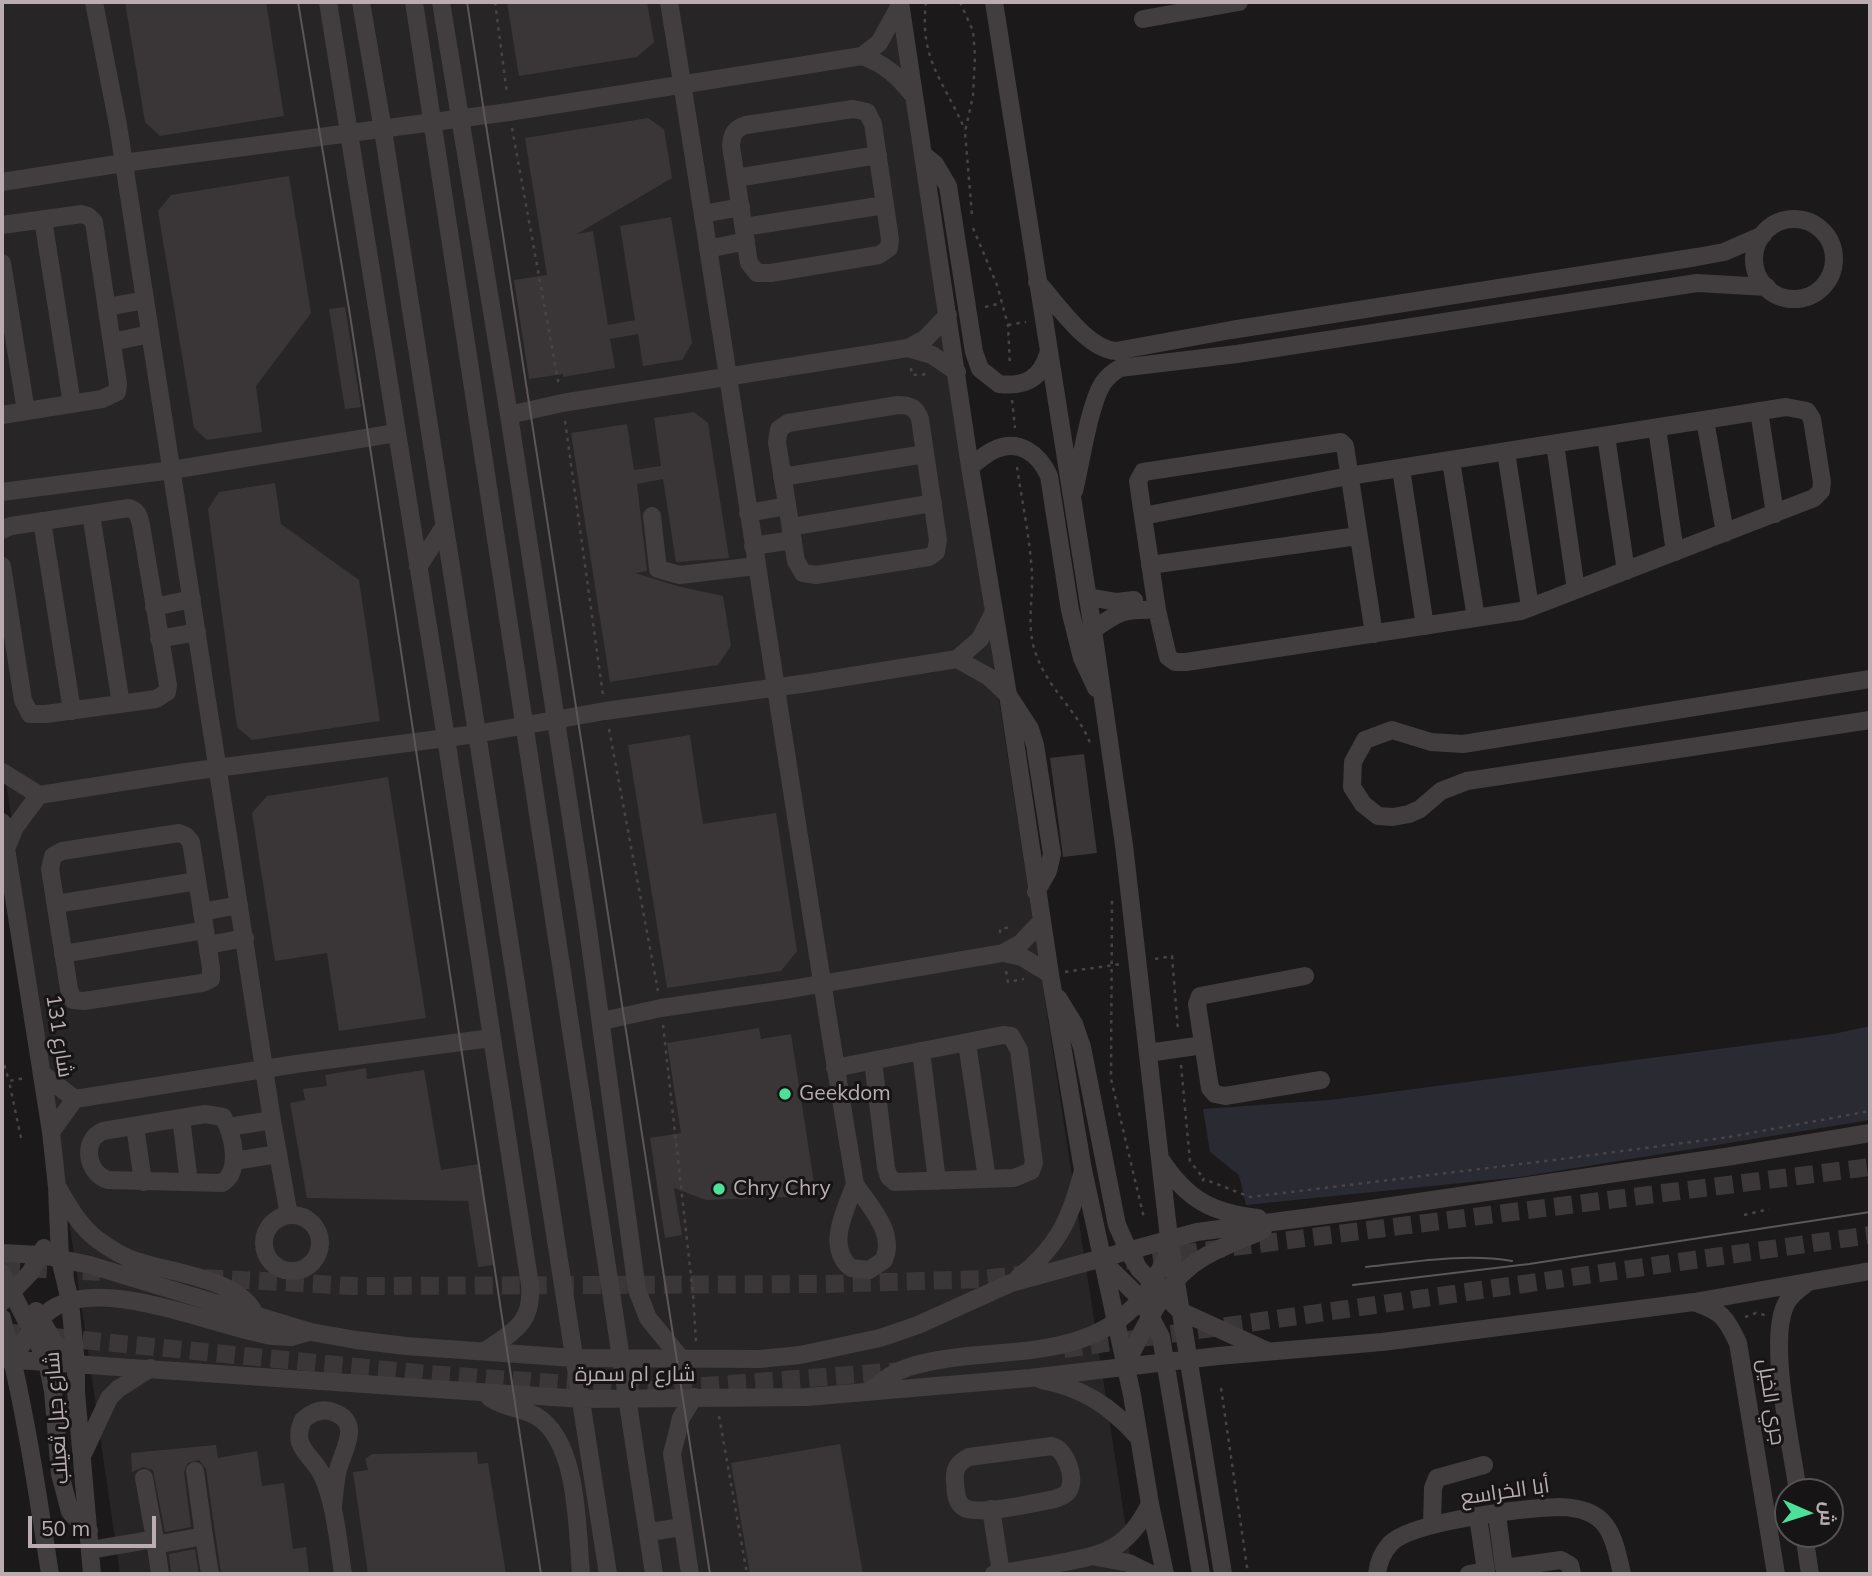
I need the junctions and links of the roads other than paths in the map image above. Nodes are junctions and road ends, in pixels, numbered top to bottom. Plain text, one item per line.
1 (94, 2) edge
2 (328, 2) edge
3 (361, 2) edge
4 (414, 2) edge
5 (441, 2) edge
6 (669, 2) edge
7 (994, 2) edge
8 (1239, 2) edge
9 (900, 3) edge
10 (1143, 19) dead end
11 (862, 55) junction
12 (682, 86) junction
13 (915, 98) junction
14 (460, 119) junction
15 (433, 122) junction
16 (383, 130) junction
17 (351, 135) junction
18 (878, 155) junction
19 (925, 156) junction
20 (123, 163) junction
21 (736, 178) junction
22 (2, 182) edge
23 (885, 205) junction
24 (741, 207) junction
25 (703, 214) junction
26 (43, 219) junction
27 (2, 225) edge
28 (745, 234) junction
29 (1763, 235) junction
30 (708, 249) junction
31 (2, 263) edge
32 (1037, 282) junction
33 (1767, 287) junction
34 (145, 300) junction
35 (107, 307) junction
36 (948, 315) junction
37 (494, 322) junction
38 (465, 329) junction
39 (150, 334) junction
40 (112, 341) junction
41 (908, 348) junction
42 (1048, 352) junction
43 (957, 372) junction
44 (729, 376) junction
45 (72, 404) junction
46 (26, 411) junction
47 (1759, 411) junction
48 (2, 415) edge
49 (509, 415) junction
50 (1705, 420) junction
51 (1657, 428) junction
52 (396, 433) junction
53 (1606, 436) junction
54 (1555, 444) junction
55 (1506, 452) junction
56 (925, 454) junction
57 (1451, 461) junction
58 (970, 467) junction
59 (1401, 469) junction
60 (172, 470) junction
61 (782, 477) junction
62 (1349, 477) junction
63 (2, 492) edge
64 (1072, 501) junction
65 (933, 503) junction
66 (787, 506) junction
67 (748, 513) junction
68 (91, 514) junction
69 (1775, 514) junction
70 (652, 516) dead end
71 (1143, 516) junction
72 (42, 521) junction
73 (444, 527) junction
74 (2, 530) edge
75 (1725, 533) junction
76 (792, 534) junction
77 (1358, 536) junction
78 (753, 546) junction
79 (1675, 552) junction
80 (1150, 565) junction
81 (2, 566) edge
82 (756, 566) junction
83 (418, 568) junction
84 (1626, 571) junction
85 (1576, 590) junction
86 (1088, 597) junction
87 (192, 599) junction
88 (1155, 602) junction
89 (154, 607) junction
90 (1530, 607) junction
91 (994, 612) junction
92 (1476, 618) junction
93 (1425, 626) junction
94 (1093, 630) junction
95 (197, 632) junction
96 (1374, 634) junction
97 (159, 639) junction
98 (957, 659) junction
99 (1870, 680) edge
100 (775, 687) junction
101 (1008, 695) junction
102 (121, 704) junction
103 (1104, 704) junction
104 (72, 711) junction
105 (555, 719) junction
106 (1870, 720) edge
107 (525, 723) junction
108 (476, 734) junction
109 (446, 738) junction
110 (218, 768) junction
111 (2, 772) edge
112 (39, 795) junction
113 (2, 822) edge
114 (6, 849) junction
115 (197, 881) junction
116 (56, 904) junction
117 (239, 905) junction
118 (202, 912) junction
119 (587, 922) junction
120 (1041, 922) junction
121 (206, 938) junction
122 (245, 938) junction
123 (557, 938) junction
124 (1003, 953) junction
125 (63, 954) junction
126 (1305, 976) dead end
127 (1051, 982) junction
128 (823, 983) junction
129 (602, 1021) junction
130 (491, 1038) junction
131 (967, 1042) junction
132 (1203, 1045) junction
133 (921, 1051) junction
134 (1148, 1053) junction
135 (873, 1061) junction
136 (835, 1068) junction
137 (265, 1069) junction
138 (42, 1074) junction
139 (1321, 1080) dead end
140 (75, 1099) junction
141 (181, 1118) junction
142 (272, 1120) junction
143 (135, 1126) junction
144 (229, 1128) junction
145 (506, 1129) junction
146 (539, 1131) junction
147 (51, 1132) junction
148 (1870, 1133) edge
149 (278, 1154) junction
150 (1160, 1158) junction
151 (234, 1161) junction
152 (1083, 1170) junction
153 (987, 1179) junction
154 (937, 1181) junction
155 (143, 1182) junction
156 (189, 1182) junction
157 (855, 1184) dead end
158 (57, 1186) junction
159 (59, 1209) junction
160 (289, 1215) dead end
161 (1282, 1222) junction
162 (1170, 1244) junction
163 (3, 1250) edge
164 (1129, 1252) junction
165 (41, 1255) junction
166 (60, 1259) junction
167 (1101, 1260) junction
168 (1870, 1271) edge
169 (2, 1273) edge
170 (1012, 1283) junction
171 (1807, 1283) junction
172 (1163, 1287) junction
173 (12, 1293) edge
174 (69, 1301) junction
175 (1694, 1302) junction
176 (1146, 1307) junction
177 (1180, 1311) junction
178 (254, 1312) junction
179 (2, 1318) edge
180 (1116, 1322) junction
181 (36, 1325) junction
182 (311, 1332) junction
183 (485, 1350) junction
184 (1268, 1352) junction
185 (574, 1358) junction
186 (689, 1359) junction
187 (1189, 1359) junction
188 (7, 1360) edge
189 (621, 1360) junction
190 (47, 1361) junction
191 (1167, 1361) junction
192 (76, 1364) junction
193 (1125, 1366) junction
194 (151, 1368) junction
195 (1030, 1378) junction
196 (868, 1392) junction
197 (485, 1394) junction
198 (627, 1398) junction
199 (694, 1398) junction
200 (581, 1399) junction
201 (1138, 1437) junction
202 (81, 1459) junction
203 (1484, 1465) dead end
204 (195, 1471) dead end
205 (144, 1478) dead end
206 (1796, 1478) edge
207 (1150, 1504) junction
208 (333, 1507) junction
209 (991, 1509) junction
210 (1497, 1515) junction
211 (1478, 1517) junction
212 (1432, 1525) junction
213 (682, 1527) junction
214 (89, 1531) junction
215 (649, 1532) junction
216 (204, 1536) junction
217 (155, 1542) junction
218 (1806, 1548) edge
219 (90, 1549) junction
220 (1096, 1556) junction
221 (1532, 1569) edge
222 (1487, 1571) edge
223 (50, 1574) edge
224 (92, 1574) edge
225 (160, 1574) edge
226 (210, 1574) edge
227 (343, 1574) edge
228 (581, 1574) edge
229 (608, 1574) edge
230 (654, 1574) edge
231 (690, 1574) edge
232 (997, 1574) edge
233 (1151, 1574) edge
234 (1165, 1574) edge
235 (1201, 1574) edge
236 (1223, 1574) edge
237 (1377, 1574) edge
238 (1572, 1574) edge
239 (1622, 1574) edge
240 (1776, 1574) edge
241 (1810, 1574) edge

1 - 20 street
2 - 17 street
3 - 16 street
4 - 15 street
5 - 14 street
6 - 12 street
7 - 32 street
8 - 10 street
9 - 11 street
9 - 13 street
11 - 12 street
11 - 13 street
12 - 14 street
12 - 25 street
13 - 19 street
14 - 15 street
14 - 37 street
15 - 16 street
15 - 38 street
16 - 17 street
16 - 73 street
17 - 20 street
17 - 52 street
18 - 21 street
18 - 21 street
18 - 23 street
19 - 36 street
19 - 42 street
20 - 22 street
20 - 34 street
21 - 24 street
23 - 28 street
23 - 28 street
24 - 25 street
24 - 28 street
25 - 30 street
26 - 27 street
26 - 35 street
26 - 45 street
28 - 30 street
29 - 32 street
29 - 33 street
29 - 33 street
30 - 44 street
31 - 46 street
32 - 42 street
33 - 64 street
34 - 35 street
34 - 39 street
35 - 40 street
36 - 41 street
36 - 43 street
37 - 38 street
37 - 49 street
38 - 107 street
39 - 40 street
39 - 60 street
40 - 45 street
41 - 43 street
41 - 44 street
42 - 64 street
43 - 58 street
44 - 49 street
44 - 67 street
45 - 46 street
46 - 48 street
47 - 50 street
47 - 69 street
47 - 69 street
49 - 105 street
50 - 51 street
50 - 75 street
51 - 53 street
51 - 79 street
52 - 60 street
52 - 83 street
53 - 54 street
53 - 84 street
54 - 55 street
54 - 85 street
55 - 57 street
55 - 90 street
56 - 61 street
56 - 61 street
56 - 65 street
57 - 59 street
57 - 92 street
58 - 91 street
58 - 103 street
59 - 62 street
59 - 93 street
60 - 63 street
60 - 87 street
61 - 66 street
62 - 71 street
62 - 71 street
62 - 77 street
64 - 86 street
65 - 76 street
65 - 76 street
66 - 67 street
66 - 76 street
67 - 78 street
68 - 72 street
68 - 89 street
68 - 102 street
69 - 75 street
70 - 82 street
71 - 80 street
72 - 74 street
72 - 104 street
73 - 83 street
73 - 108 street
75 - 79 street
76 - 78 street
77 - 80 street
77 - 96 street
78 - 82 street
79 - 84 street
80 - 88 street
81 - 104 street
82 - 100 street
83 - 109 street
84 - 85 street
85 - 90 street
86 - 88 street
86 - 94 street
87 - 89 street
87 - 95 street
88 - 94 street
88 - 96 street
89 - 97 street
90 - 92 street
91 - 98 street
91 - 101 street
92 - 93 street
93 - 96 street
94 - 103 street
95 - 97 street
95 - 110 street
97 - 102 street
98 - 100 street
98 - 101 street
99 - 106 street
100 - 105 street
100 - 128 street
101 - 120 street
102 - 104 street
103 - 134 street
105 - 107 street
105 - 119 street
107 - 108 street
107 - 123 street
108 - 109 street
108 - 146 street
109 - 110 street
109 - 130 street
110 - 112 street
110 - 117 street
111 - 112 street
112 - 114 street
113 - 114 street, شارع 131
114 - 138 street, شارع 131
115 - 116 street
115 - 116 street
115 - 118 street
116 - 125 street
117 - 118 street
117 - 122 street
118 - 121 street
119 - 123 street
119 - 129 street
120 - 124 street
120 - 127 street
121 - 122 street
121 - 125 street
121 - 125 street
122 - 137 street
123 - 189 street
124 - 127 street
124 - 128 street
126 - 132 street
127 - 152 street
127 - 164 street
128 - 129 street
128 - 136 street
129 - 186 street
130 - 137 street
130 - 145 street
131 - 133 street
131 - 153 street
131 - 153 street
132 - 134 street
132 - 139 street
133 - 135 street
133 - 154 street
134 - 150 street
135 - 136 street
135 - 154 street
136 - 157 street
137 - 140 street
137 - 142 street
138 - 140 street
138 - 147 street, شارع 131
140 - 147 street
141 - 143 street
141 - 144 street
141 - 156 street
142 - 144 street
142 - 149 street
143 - 155 street
143 - 155 street
144 - 151 street
145 - 146 street
145 - 183 street
146 - 185 street
147 - 158 street, شارع 131
148 - 161 street
149 - 151 street
149 - 160 street
150 - 161 street
150 - 162 street
151 - 156 street
152 - 167 street
152 - 170 street
153 - 154 street
155 - 156 street
158 - 159 street, شارع 131
158 - 178 street
159 - 165 street
159 - 166 street, شارع 131
161 - 162 street, شارع ام سمرة
161 - 172 street
162 - 164 street, شارع ام سمرة
162 - 172 street
163 - 165 street, شارع ام سمرة
163 - 173 street
164 - 167 street, شارع ام سمرة
164 - 172 street
165 - 166 street, شارع ام سمرة
165 - 173 street
166 - 174 street, شارع جبل ثعيلب
166 - 178 street, شارع ام سمرة
167 - 170 street, شارع ام سمرة
167 - 176 street
167 - 180 street
168 - 171 street, شارع ام سمرة
169 - 173 street
170 - 186 street, شارع ام سمرة
171 - 175 street, شارع ام سمرة
171 - 206 street, جري الخيل
172 - 176 street
172 - 177 street
173 - 181 street
174 - 181 street
174 - 182 street
174 - 192 street, شارع جبل ثعيلب
175 - 184 street, شارع ام سمرة
175 - 240 street, جري الخيل
176 - 180 street
176 - 191 street
176 - 193 street
177 - 184 street
177 - 187 street
178 - 182 street, شارع ام سمرة
179 - 188 street, شارع جبل ثعيلب
180 - 193 street
180 - 196 street
181 - 188 street
181 - 190 street
181 - 192 street
182 - 183 street, شارع ام سمرة
183 - 185 street, شارع ام سمرة
184 - 187 street, شارع ام سمرة
185 - 189 street, شارع ام سمرة
185 - 200 street
186 - 189 street, شارع ام سمرة
187 - 191 street, شارع ام سمرة
187 - 236 street
188 - 190 street, شارع ام سمرة
188 - 223 street, شارع جبل ثعيلب
189 - 198 street
190 - 192 street, شارع ام سمرة
190 - 214 street
191 - 193 street, شارع ام سمرة
191 - 235 street
192 - 194 street, شارع ام سمرة
192 - 202 street, شارع جبل ثعيلب
193 - 195 street, شارع ام سمرة
193 - 201 street
194 - 197 street, شارع ام سمرة
194 - 202 street
195 - 196 street, شارع ام سمرة
195 - 201 street
196 - 199 street, شارع ام سمرة
197 - 200 street, شارع ام سمرة
197 - 228 street
198 - 199 street, شارع ام سمرة
198 - 200 street, شارع ام سمرة
198 - 215 street
199 - 213 street
200 - 229 street
201 - 207 street
202 - 214 street, شارع جبل ثعيلب
203 - 212 street
204 - 216 street
205 - 217 street
207 - 220 street
207 - 234 street
208 - 208 street
208 - 227 street
209 - 209 street
209 - 232 street
210 - 211 street, أبا الخراسع
210 - 222 street
210 - 239 street, أبا الخراسع
211 - 212 street, أبا الخراسع
211 - 222 street
212 - 237 street, أبا الخراسع
213 - 215 street
213 - 231 street
214 - 219 street, شارع جبل ثعيلب
215 - 230 street
216 - 217 street
216 - 226 street
217 - 219 street
217 - 225 street
218 - 241 street
219 - 224 street, شارع جبل ثعيلب
220 - 232 street
220 - 233 street
221 - 222 street
221 - 238 street

